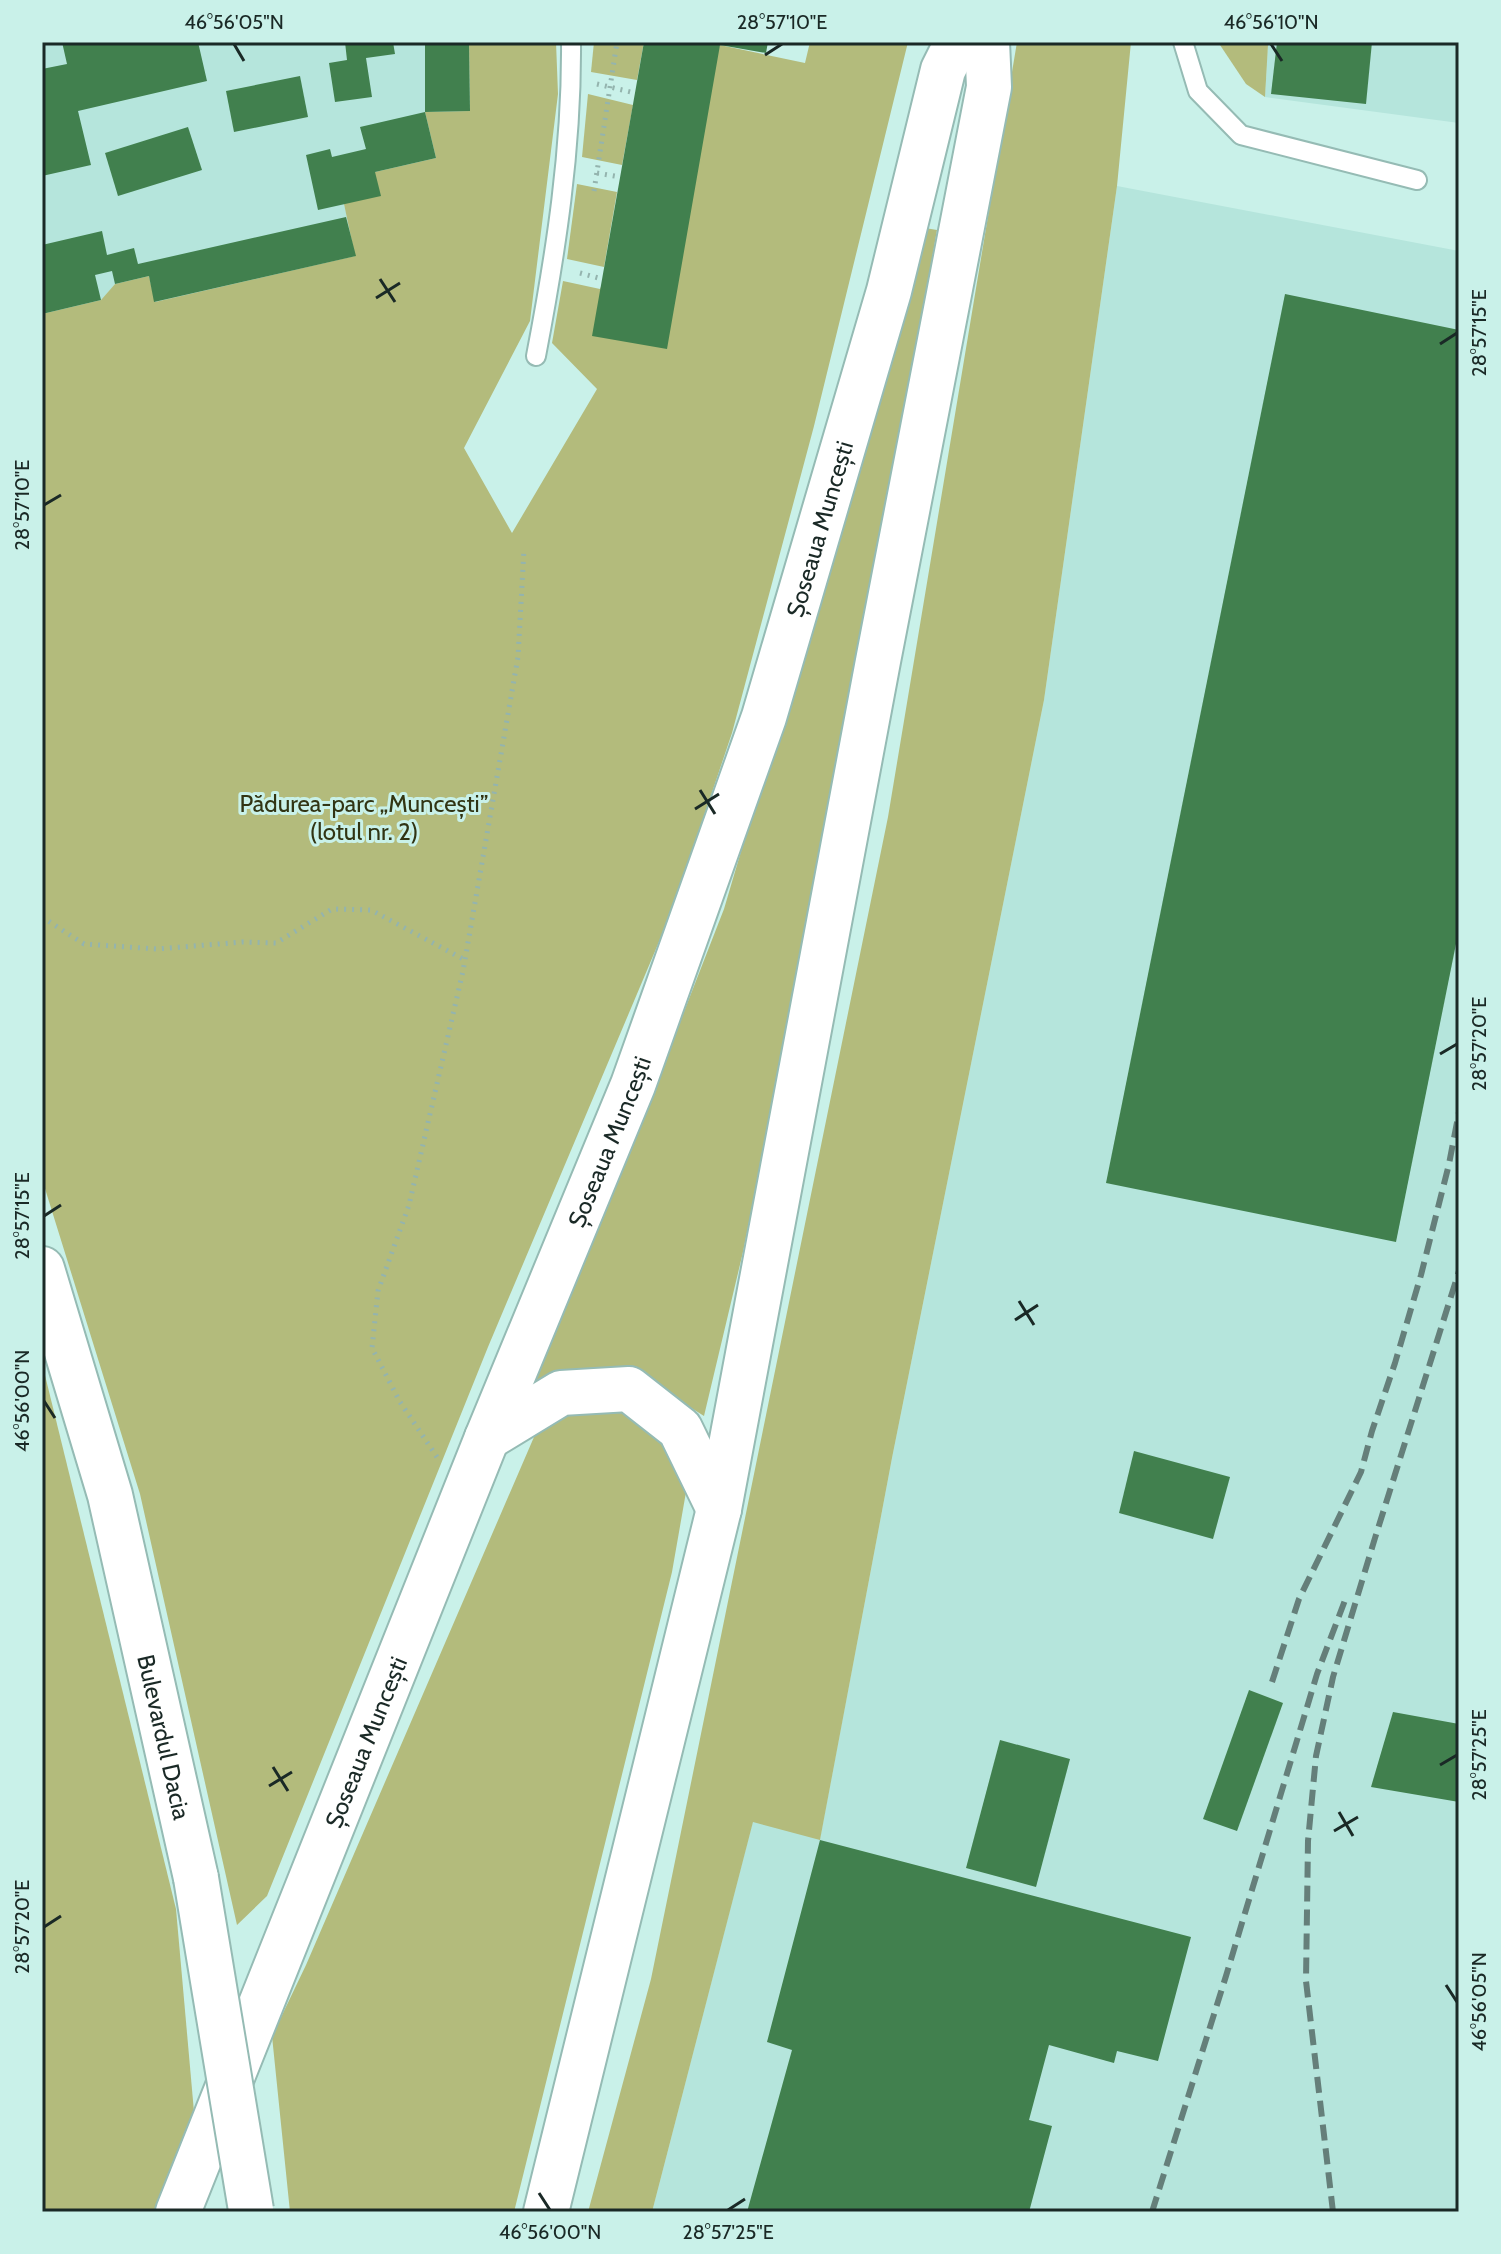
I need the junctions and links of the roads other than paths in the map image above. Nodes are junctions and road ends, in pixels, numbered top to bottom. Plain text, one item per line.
1 (571, 42) edge
2 (957, 42) edge
3 (987, 42) edge
4 (1183, 42) edge
5 (1417, 180) dead end
6 (536, 356) dead end
7 (42, 1269) edge
8 (487, 1438) junction
9 (719, 1509) junction
10 (251, 2211) edge
11 (178, 2212) edge
12 (546, 2212) edge

1 - 6 lane
2 - 8 main road, Șoseaua Muncești
3 - 9 main road
4 - 5 lane
7 - 10 main road, Bulevardul Dacia, bridge
8 - 9 main road
8 - 11 main road, Șoseaua Muncești
9 - 12 main road

